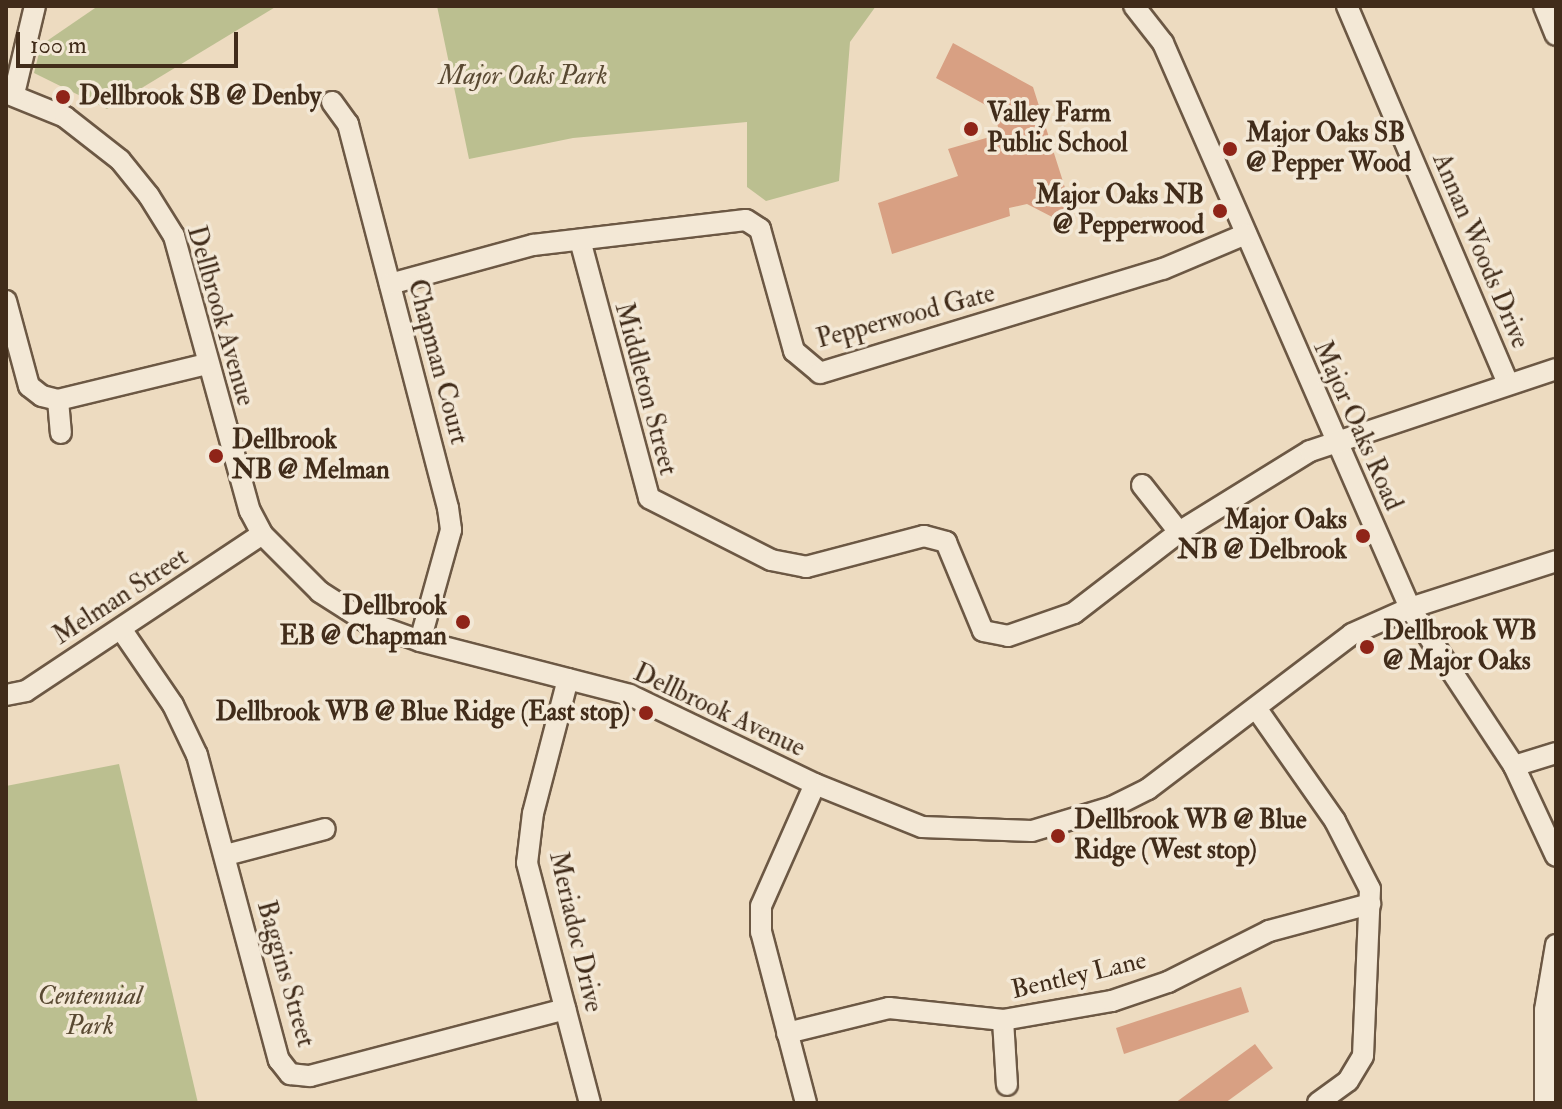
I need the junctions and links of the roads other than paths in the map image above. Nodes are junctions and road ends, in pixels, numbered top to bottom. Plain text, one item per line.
1 (35, 6) edge
2 (1134, 6) edge
3 (1347, 6) edge
4 (1544, 6) edge
5 (1556, 35) edge
6 (10, 94) edge
7 (332, 102) dead end
8 (1246, 234) junction
9 (580, 240) junction
10 (390, 284) junction
11 (6, 301) edge
12 (207, 364) junction
13 (1556, 369) edge
14 (1508, 384) junction
15 (58, 400) junction
16 (61, 433) dead end
17 (1334, 441) junction
18 (1142, 485) dead end
19 (1179, 532) junction
20 (262, 534) junction
21 (1556, 561) edge
22 (1410, 608) junction
23 (121, 629) junction
24 (420, 641) junction
25 (568, 679) junction
26 (6, 695) edge
27 (1256, 708) junction
28 (1556, 753) edge
29 (1514, 766) junction
30 (815, 784) junction
31 (325, 829) dead end
32 (226, 855) junction
33 (1556, 856) edge
34 (1370, 904) junction
35 (1556, 945) edge
36 (565, 1009) junction
37 (1003, 1020) junction
38 (787, 1033) junction
39 (1007, 1085) dead end
40 (590, 1103) edge
41 (806, 1103) edge
42 (1318, 1103) edge
43 (1545, 1103) edge

1 - 6 street
2 - 8 street, Major Oaks Road
3 - 14 street, Annan Woods Drive
4 - 5 street
6 - 12 street, Dellbrook Avenue
7 - 10 street, Chapman Court
8 - 9 street, Pepperwood Gate
8 - 17 street, Major Oaks Road
9 - 10 street, Pepperwood Gate
9 - 19 street, Middleton Street
10 - 24 street, Chapman Court
11 - 15 street
12 - 15 street
12 - 20 street, Dellbrook Avenue
13 - 14 street, Middleton Street
14 - 17 street, Middleton Street
15 - 16 street
17 - 19 street, Middleton Street
17 - 22 street, Major Oaks Road
18 - 19 street
20 - 23 street, Melman Street
20 - 24 street, Dellbrook Avenue
21 - 22 street, Dellbrook Avenue
22 - 27 street, Dellbrook Avenue
22 - 29 street, Major Oaks Road
23 - 26 street, Melman Street
23 - 32 street, Baggins Street
24 - 25 street, Dellbrook Avenue
25 - 30 street, Dellbrook Avenue
25 - 36 street, Meriadoc Drive
27 - 30 street, Dellbrook Avenue
27 - 34 street
28 - 29 street
29 - 33 street, Major Oaks Road
30 - 38 street
31 - 32 street
32 - 36 street, Baggins Street
34 - 37 street, Bentley Lane
34 - 42 street
35 - 43 street
36 - 40 street, Meriadoc Drive
37 - 38 street, Bentley Lane
37 - 39 street
38 - 41 street

